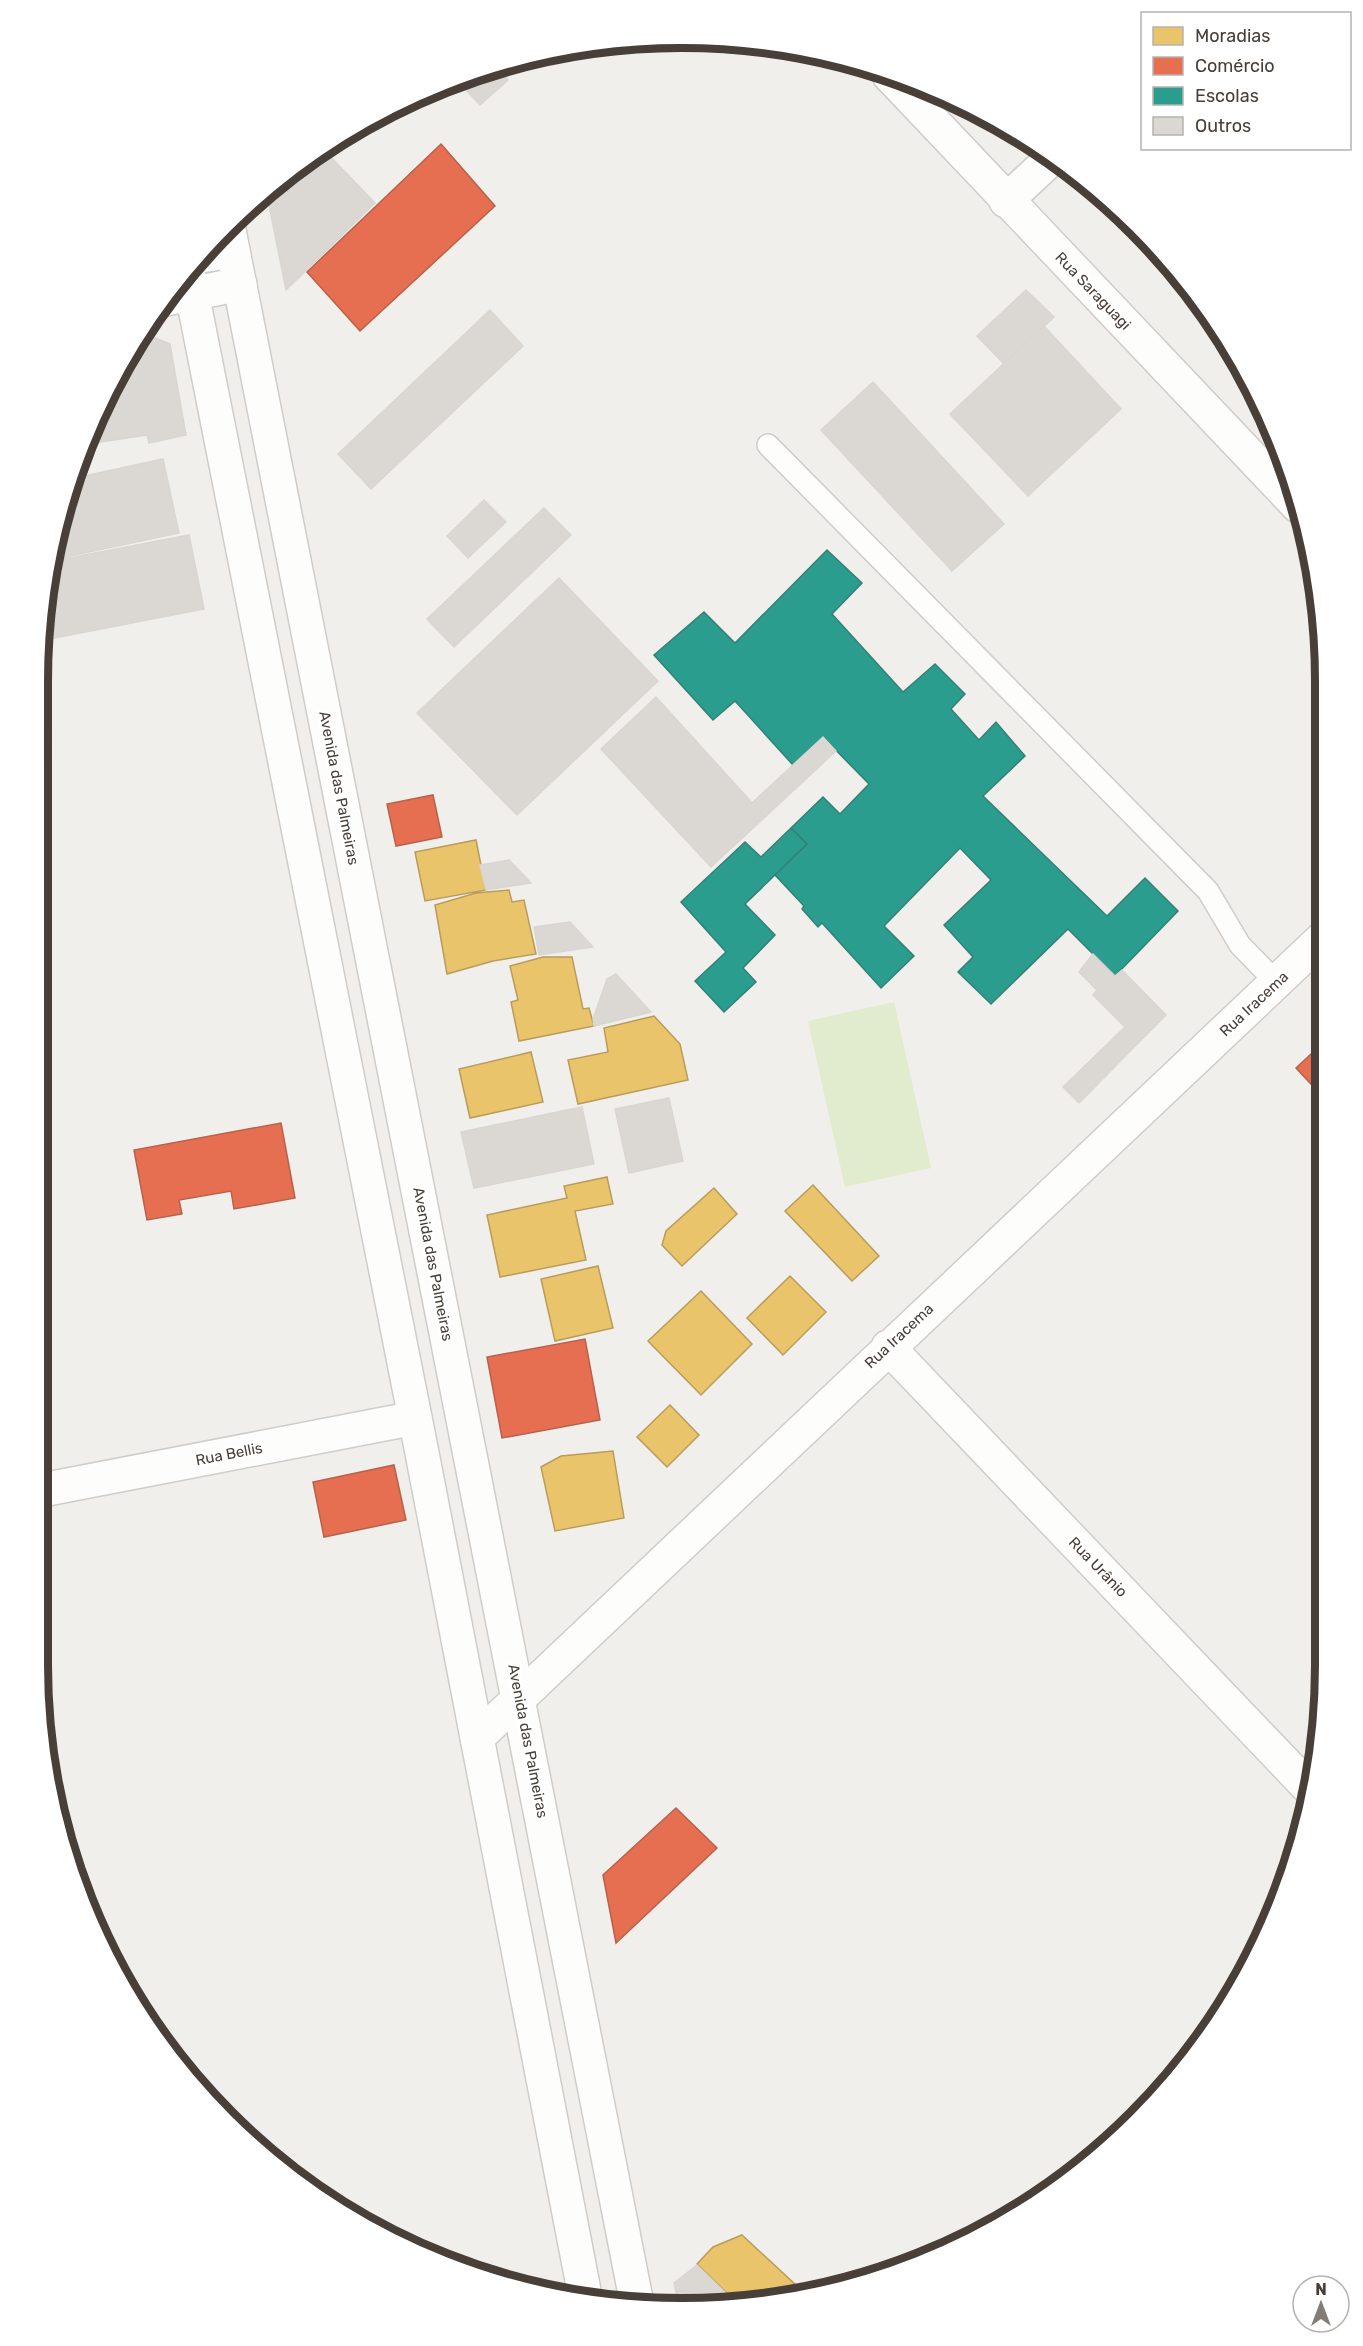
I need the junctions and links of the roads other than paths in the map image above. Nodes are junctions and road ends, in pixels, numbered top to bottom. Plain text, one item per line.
1 (901, 88) edge
2 (1046, 164) edge
3 (1006, 201) junction
4 (231, 238) edge
5 (240, 284) junction
6 (186, 288) edge
7 (183, 291) edge
8 (768, 445) dead end
9 (1286, 494) edge
10 (1315, 945) edge
11 (1276, 982) junction
12 (888, 1347) junction
13 (415, 1418) junction
14 (468, 1443) junction
15 (422, 1453) junction
16 (48, 1489) edge
17 (520, 1696) junction
18 (477, 1738) junction
19 (1304, 1783) edge
20 (584, 2290) edge
21 (636, 2297) edge

1 - 3 street, Rua Saraguagi
2 - 3 street
3 - 9 street, Rua Saraguagi
4 - 5 street, Avenida das Palmeiras
5 - 6 street
5 - 14 street, Avenida das Palmeiras
7 - 13 street
8 - 11 lane
10 - 11 street, Rua Iracema
11 - 12 street, Rua Iracema
12 - 17 street, Rua Iracema
12 - 19 street, Rua Urânio
13 - 15 street
13 - 16 street, Rua Bellis
14 - 15 street
14 - 17 street, Avenida das Palmeiras
15 - 18 street
17 - 18 street, Rua Iracema
17 - 21 street, Avenida das Palmeiras
18 - 20 street

